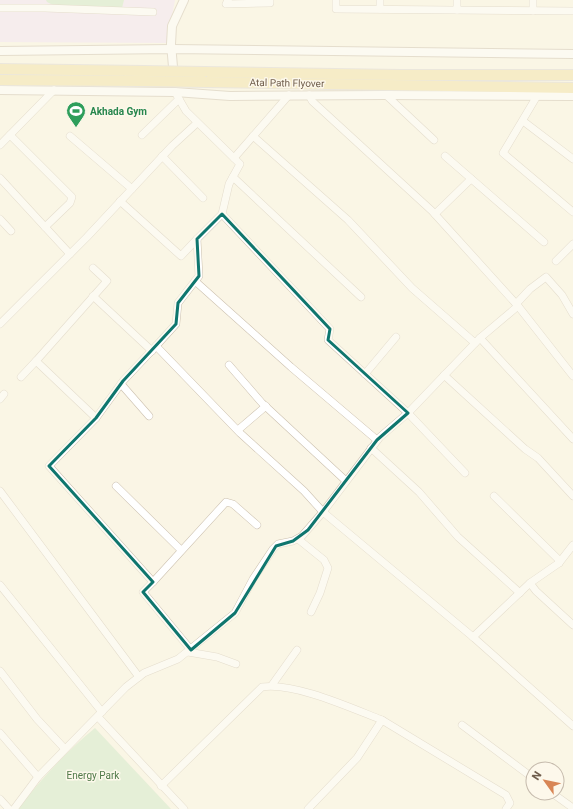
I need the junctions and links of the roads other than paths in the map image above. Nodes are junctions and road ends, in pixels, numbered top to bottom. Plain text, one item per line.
1 (43, 0) edge
2 (184, 0) edge
3 (228, 0) edge
4 (270, 0) edge
5 (336, 0) edge
6 (380, 0) edge
7 (457, 0) edge
8 (533, 0) edge
9 (0, 8) edge
10 (45, 8) junction
11 (380, 9) junction
12 (457, 10) junction
13 (533, 11) junction
14 (573, 11) edge
15 (153, 12) dead end
16 (172, 49) junction
17 (0, 51) edge
18 (573, 54) edge
19 (0, 69) edge
20 (573, 74) edge
21 (144, 76) junction
22 (0, 80) edge
23 (573, 88) edge
24 (0, 90) edge
25 (54, 90) junction
26 (289, 95) junction
27 (309, 95) junction
28 (386, 95) junction
29 (177, 96) junction
30 (537, 96) junction
31 (573, 96) edge
32 (523, 121) junction
33 (197, 123) junction
34 (10, 135) junction
35 (142, 135) dead end
36 (70, 136) dead end
37 (254, 136) junction
38 (434, 140) dead end
39 (0, 144) edge
40 (162, 156) junction
41 (446, 156) dead end
42 (234, 158) junction
43 (573, 159) edge
44 (233, 177) junction
45 (0, 178) edge
46 (471, 179) junction
47 (132, 189) junction
48 (202, 198) dead end
49 (120, 201) junction
50 (573, 212) edge
51 (222, 214) junction
52 (435, 214) junction
53 (0, 218) edge
54 (45, 227) junction
55 (11, 231) dead end
56 (197, 239) junction
57 (544, 242) dead end
58 (573, 244) edge
59 (70, 254) junction
60 (556, 261) dead end
61 (93, 268) dead end
62 (195, 281) junction
63 (93, 296) junction
64 (361, 297) dead end
65 (516, 303) junction
66 (573, 314) edge
67 (0, 324) edge
68 (396, 337) dead end
69 (478, 341) junction
70 (154, 348) junction
71 (36, 361) junction
72 (228, 365) dead end
73 (365, 374) junction
74 (444, 375) junction
75 (573, 376) edge
76 (21, 377) dead end
77 (121, 384) junction
78 (266, 406) junction
79 (408, 413) junction
80 (149, 416) dead end
81 (96, 418) junction
82 (238, 430) junction
83 (573, 439) edge
84 (377, 440) junction
85 (371, 448) junction
86 (465, 473) dead end
87 (346, 481) junction
88 (116, 486) dead end
89 (0, 491) edge
90 (494, 496) dead end
91 (573, 496) edge
92 (323, 512) junction
93 (257, 525) dead end
94 (298, 539) junction
95 (573, 545) edge
96 (181, 550) junction
97 (559, 563) junction
98 (153, 582) junction
99 (0, 585) edge
100 (533, 587) junction
101 (520, 593) junction
102 (311, 612) dead end
103 (573, 625) edge
104 (473, 637) junction
105 (298, 650) dead end
106 (189, 651) junction
107 (236, 664) dead end
108 (0, 671) edge
109 (139, 677) junction
110 (272, 685) junction
111 (100, 714) junction
112 (382, 720) junction
113 (462, 725) dead end
114 (573, 726) edge
115 (0, 733) edge
116 (64, 748) junction
117 (525, 772) edge
118 (38, 777) junction
119 (161, 786) junction
120 (0, 799) edge
121 (563, 801) edge
122 (182, 808) edge
123 (573, 808) edge
124 (9, 809) edge
125 (14, 809) edge
126 (308, 809) edge
127 (506, 809) edge

1 - 10 street
2 - 16 street
3 - 4 street
5 - 11 street
6 - 11 street
7 - 12 street
8 - 13 street
9 - 10 street
10 - 15 street
11 - 12 street
12 - 13 street
13 - 14 street
16 - 17 street
16 - 18 street
16 - 29 street
19 - 21 main road, Atal Path Flyover
20 - 21 main road, Atal Path Flyover, bridge
21 - 22 main road, Atal Path Flyover
21 - 23 main road, Atal Path Flyover, bridge
24 - 25 street
25 - 29 street
25 - 34 street
26 - 27 street
26 - 29 street
26 - 37 street
27 - 28 street
27 - 52 street
28 - 30 street
28 - 38 street
29 - 33 street
29 - 35 street
30 - 31 street
30 - 32 street
32 - 43 street
32 - 50 street
33 - 40 street
33 - 42 street
34 - 39 street
34 - 54 street
36 - 47 street
37 - 42 street
37 - 69 street
40 - 47 street
40 - 48 street
41 - 46 street
42 - 44 street
44 - 51 street
44 - 64 street
45 - 54 street
46 - 52 street
46 - 57 street
47 - 49 street
49 - 56 street
49 - 59 street
51 - 56 street
51 - 73 street
52 - 65 street
53 - 55 street
54 - 59 street
56 - 62 street
58 - 60 street
59 - 67 street
61 - 63 street
62 - 70 street
62 - 84 street
63 - 70 street
63 - 71 street
65 - 66 street
65 - 69 street
65 - 75 street
68 - 73 street
69 - 74 street
69 - 83 street
70 - 77 street
70 - 82 street
71 - 76 street
71 - 81 street
72 - 78 street
73 - 79 street
74 - 79 street
74 - 91 street
77 - 80 street
77 - 81 street
78 - 82 street
78 - 87 street
79 - 84 street
79 - 86 street
81 - 98 street
82 - 92 street
84 - 85 street
85 - 87 street
85 - 101 street
87 - 92 street
88 - 96 street
89 - 109 street
90 - 97 street
92 - 94 street
92 - 104 street
93 - 96 street
94 - 102 street
94 - 106 street
95 - 97 street
96 - 98 street
97 - 100 street
98 - 106 street
99 - 111 street
100 - 101 street
100 - 103 street
101 - 104 street
104 - 114 street
105 - 110 street
106 - 107 street
106 - 109 street
108 - 116 street
109 - 111 street
110 - 112 street
110 - 119 street
111 - 116 street
111 - 119 street
112 - 126 street
112 - 127 street
113 - 117 street
115 - 118 street
116 - 118 street
118 - 125 street
119 - 122 street
120 - 124 street
121 - 123 street

